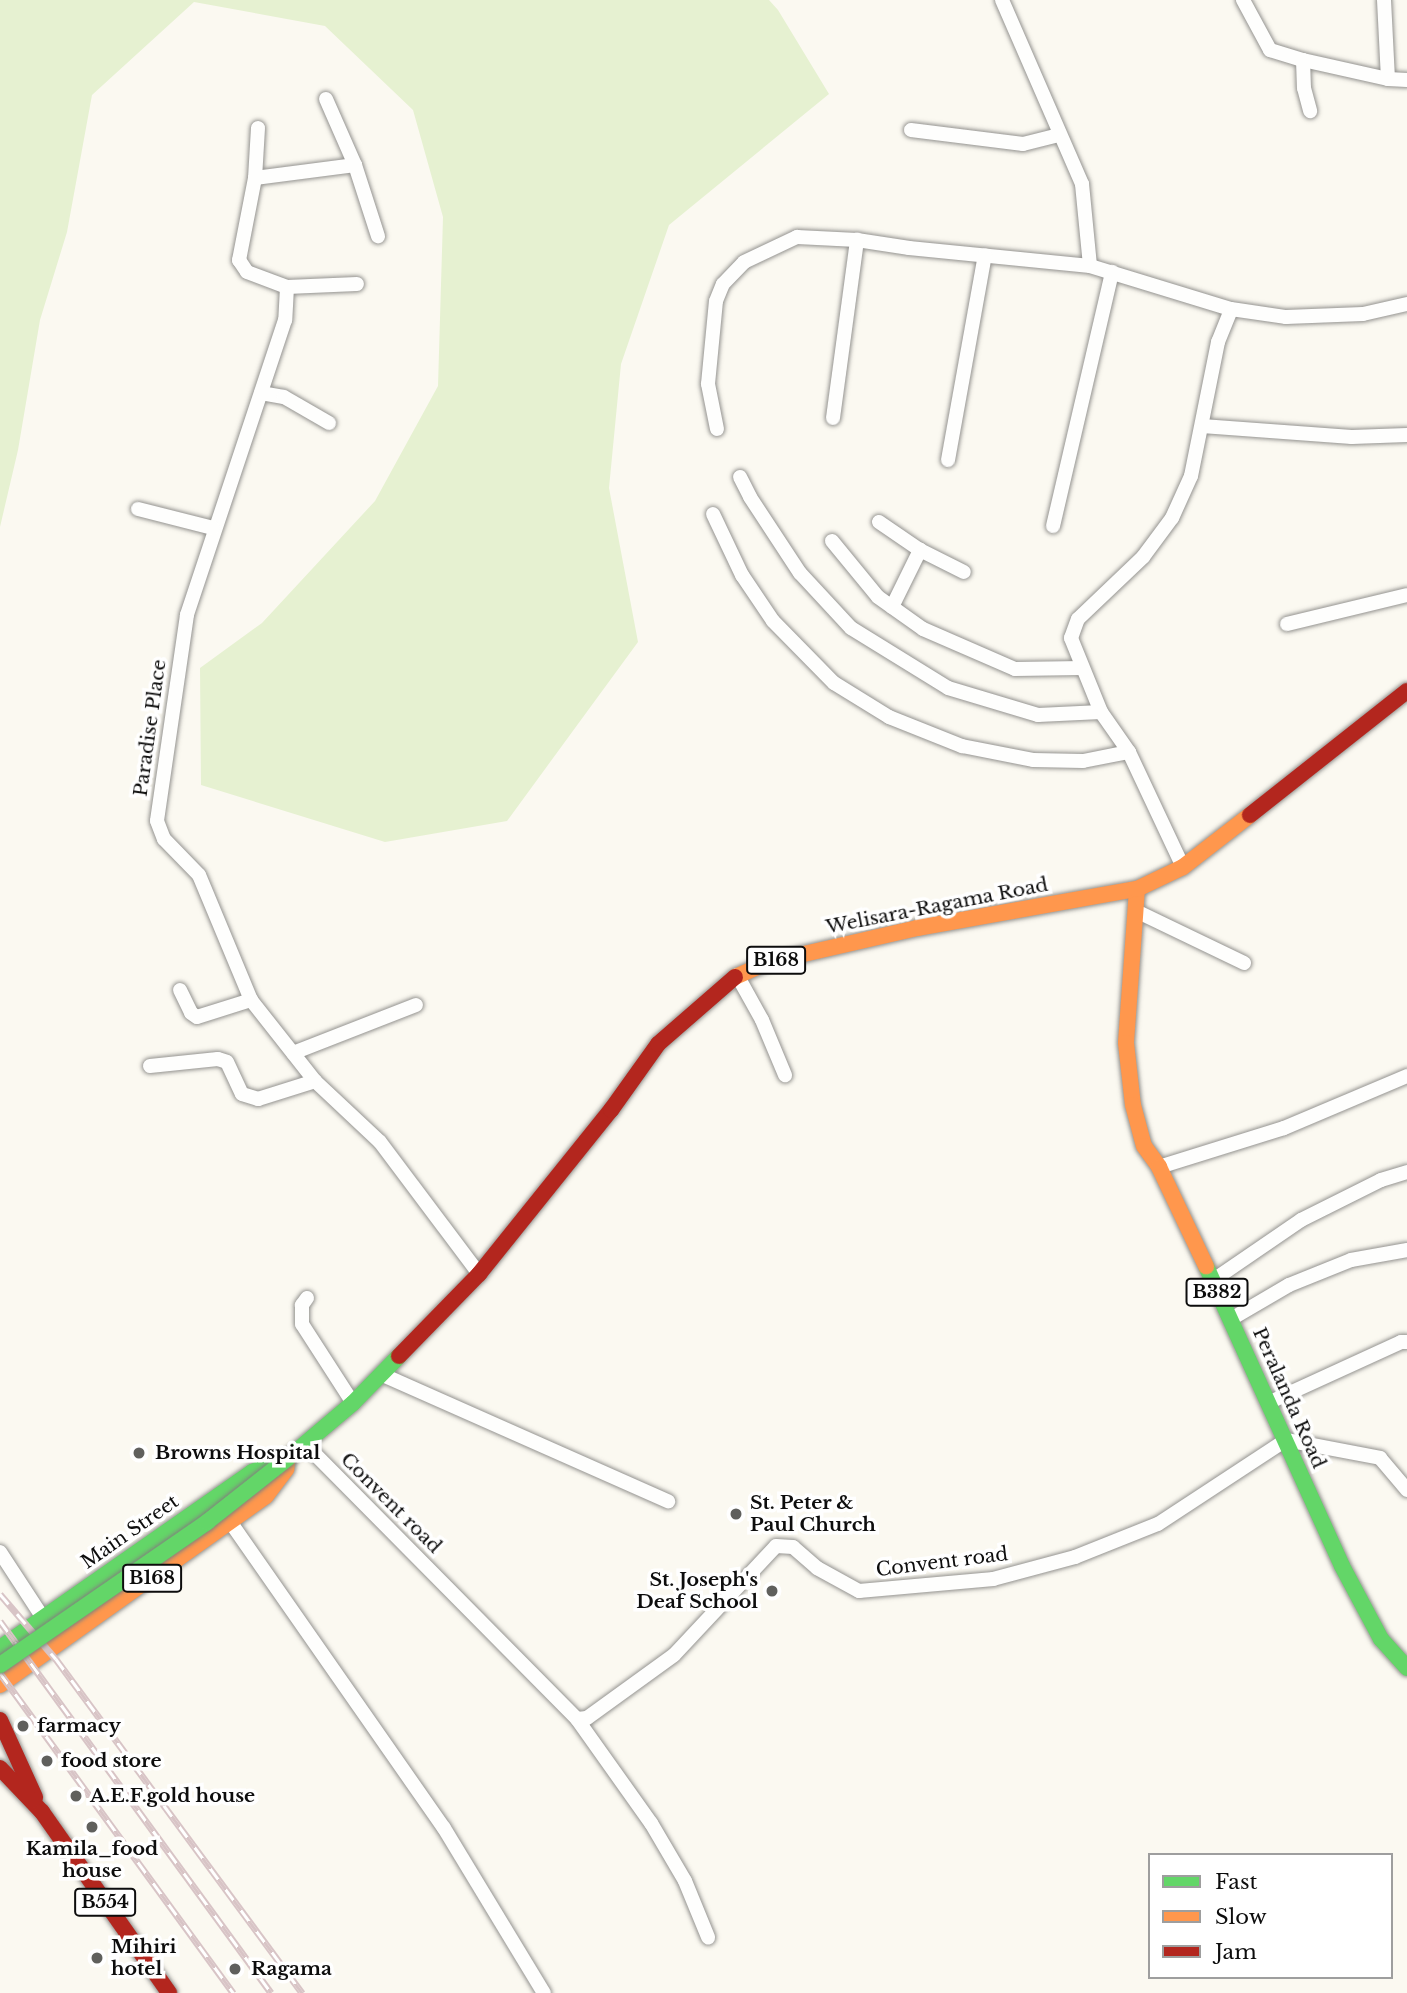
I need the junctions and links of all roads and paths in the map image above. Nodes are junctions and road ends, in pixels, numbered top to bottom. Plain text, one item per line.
1 (1002, 0) edge
2 (1243, 0) edge
3 (1384, 0) edge
4 (1303, 60) junction
5 (1388, 79) junction
6 (1407, 80) edge
7 (326, 99) dead end
8 (1310, 111) dead end
9 (258, 128) dead end
10 (911, 130) dead end
11 (1060, 135) junction
12 (355, 165) junction
13 (255, 178) junction
14 (378, 236) dead end
15 (857, 240) junction
16 (985, 255) junction
17 (1090, 266) junction
18 (1112, 272) junction
19 (357, 284) dead end
20 (287, 287) junction
21 (1407, 304) edge
22 (1231, 309) junction
23 (261, 393) junction
24 (833, 418) dead end
25 (329, 423) dead end
26 (1202, 426) junction
27 (717, 429) dead end
28 (1407, 435) edge
29 (948, 460) dead end
30 (740, 477) dead end
31 (138, 509) dead end
32 (713, 514) dead end
33 (879, 522) dead end
34 (1053, 526) dead end
35 (213, 528) junction
36 (832, 541) dead end
37 (920, 551) junction
38 (964, 572) dead end
39 (1407, 595) edge
40 (891, 607) junction
41 (1287, 624) dead end
42 (1082, 668) junction
43 (1407, 691) edge
44 (1101, 712) junction
45 (1129, 752) junction
46 (1183, 867) junction
47 (1137, 889) junction
48 (1136, 911) junction
49 (1244, 963) dead end
50 (737, 975) junction
51 (180, 990) dead end
52 (251, 1000) junction
53 (416, 1005) dead end
54 (293, 1054) junction
55 (149, 1066) dead end
56 (785, 1075) dead end
57 (1407, 1076) edge
58 (315, 1081) junction
59 (1159, 1167) junction
60 (1407, 1172) edge
61 (1407, 1250) edge
62 (479, 1274) junction
63 (1212, 1281) junction
64 (307, 1298) dead end
65 (1231, 1319) junction
66 (1407, 1342) edge
67 (383, 1375) junction
68 (1270, 1402) junction
69 (353, 1403) junction
70 (1286, 1440) junction
71 (305, 1444) junction
72 (288, 1458) junction
73 (1407, 1490) edge
74 (668, 1501) dead end
75 (231, 1523) junction
76 (0, 1552) edge
77 (43, 1618) junction
78 (0, 1648) edge
79 (0, 1665) edge
80 (1407, 1668) edge
81 (0, 1685) edge
82 (577, 1719) junction
83 (0, 1720) edge
84 (0, 1768) edge
85 (42, 1812) junction
86 (708, 1937) dead end
87 (169, 1993) edge
88 (544, 1993) edge

1 - 11 street
2 - 4 street
3 - 5 street
4 - 5 street
4 - 8 street
5 - 6 street
7 - 12 street
9 - 13 street
10 - 11 street
11 - 17 street
12 - 13 street
12 - 14 street
13 - 20 street
15 - 16 street
15 - 24 street
15 - 27 street
16 - 17 street
16 - 29 street
17 - 18 street
18 - 22 street
18 - 34 street
19 - 20 street
20 - 23 street, Paradise Place
21 - 22 street
22 - 26 street
23 - 25 street
23 - 35 street, Paradise Place
26 - 28 street
26 - 42 street
30 - 44 street
31 - 35 street
32 - 45 street
33 - 37 street
35 - 52 street, Paradise Place
36 - 40 street
37 - 38 street
37 - 40 street
39 - 41 street
40 - 42 street
42 - 44 street
43 - 46 main road, Welisara-Ragama Road / B168
44 - 45 street
45 - 46 street
46 - 47 main road, Welisara-Ragama Road / B168
47 - 48 main road, Peralanda Road / B382
47 - 50 main road, Welisara-Ragama Road / B168
48 - 49 street
48 - 59 main road, Peralanda Road / B382
50 - 56 street
50 - 62 main road, Welisara-Ragama Road / B168
51 - 52 street
52 - 54 street, Paradise Place
53 - 54 street
54 - 58 street, Paradise Place
55 - 58 street
57 - 59 street
58 - 62 street, Paradise Place
59 - 63 main road, Peralanda Road / B382
60 - 63 street
61 - 65 street
62 - 67 main road, Welisara-Ragama Road / B168
63 - 65 main road, Peralanda Road / B382
64 - 69 street
65 - 68 main road, Peralanda Road / B382
66 - 68 street
67 - 69 main road, Welisara-Ragama Road / B168
67 - 74 street
68 - 70 main road, Peralanda Road / B382
69 - 71 main road, Welisara-Ragama Road / B168
70 - 73 street
70 - 80 main road, Peralanda Road / B382
70 - 82 street, Convent road
71 - 72 main road, Welisara-Ragama Road / B168
71 - 82 street, Convent road
72 - 75 main road, B168
72 - 77 main road, Main Street / B168
72 - 79 main road, B168, bridge
75 - 81 main road, B168
75 - 88 street
76 - 77 street
77 - 78 main road, Main Street / B168
82 - 86 street
83 - 85 main road, B554
84 - 85 main road, B554
85 - 87 main road, B554

